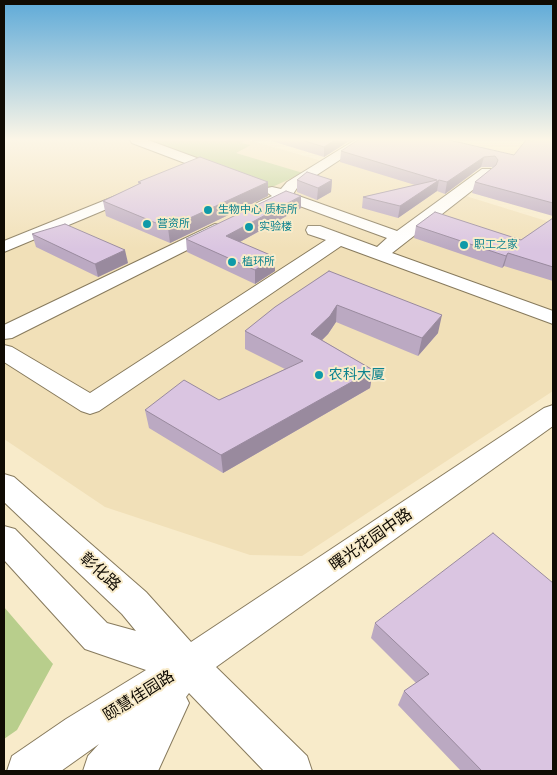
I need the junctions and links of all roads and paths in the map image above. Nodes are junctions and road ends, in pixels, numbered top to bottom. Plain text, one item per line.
1 (305, 176) edge
2 (481, 176) edge
3 (259, 186) edge
4 (147, 187) edge
5 (284, 196) junction
6 (249, 213) edge
7 (232, 221) edge
8 (314, 230) dead end
9 (399, 237) junction
10 (339, 239) junction
11 (4, 247) edge
12 (380, 254) junction
13 (553, 318) edge
14 (4, 320) edge
15 (4, 325) edge
16 (4, 333) edge
17 (4, 352) edge
18 (553, 414) edge
19 (4, 485) edge
20 (4, 539) edge
21 (188, 665) junction
22 (28, 771) edge
23 (103, 771) edge
24 (137, 771) edge
25 (292, 771) edge

1 - 5 street
2 - 9 street
3 - 5 street
4 - 11 street
5 - 6 street
5 - 9 street
7 - 16 street
8 - 10 street
9 - 12 street
10 - 12 street
10 - 17 street
12 - 13 street
14 - 15 street
18 - 21 street, 曙光花园中路
19 - 21 street, 彰化路
20 - 21 street, 彰化路
21 - 22 street, 颐慧佳园路
21 - 23 street, 颐慧佳园路
21 - 24 street
21 - 25 street, 彰化路

